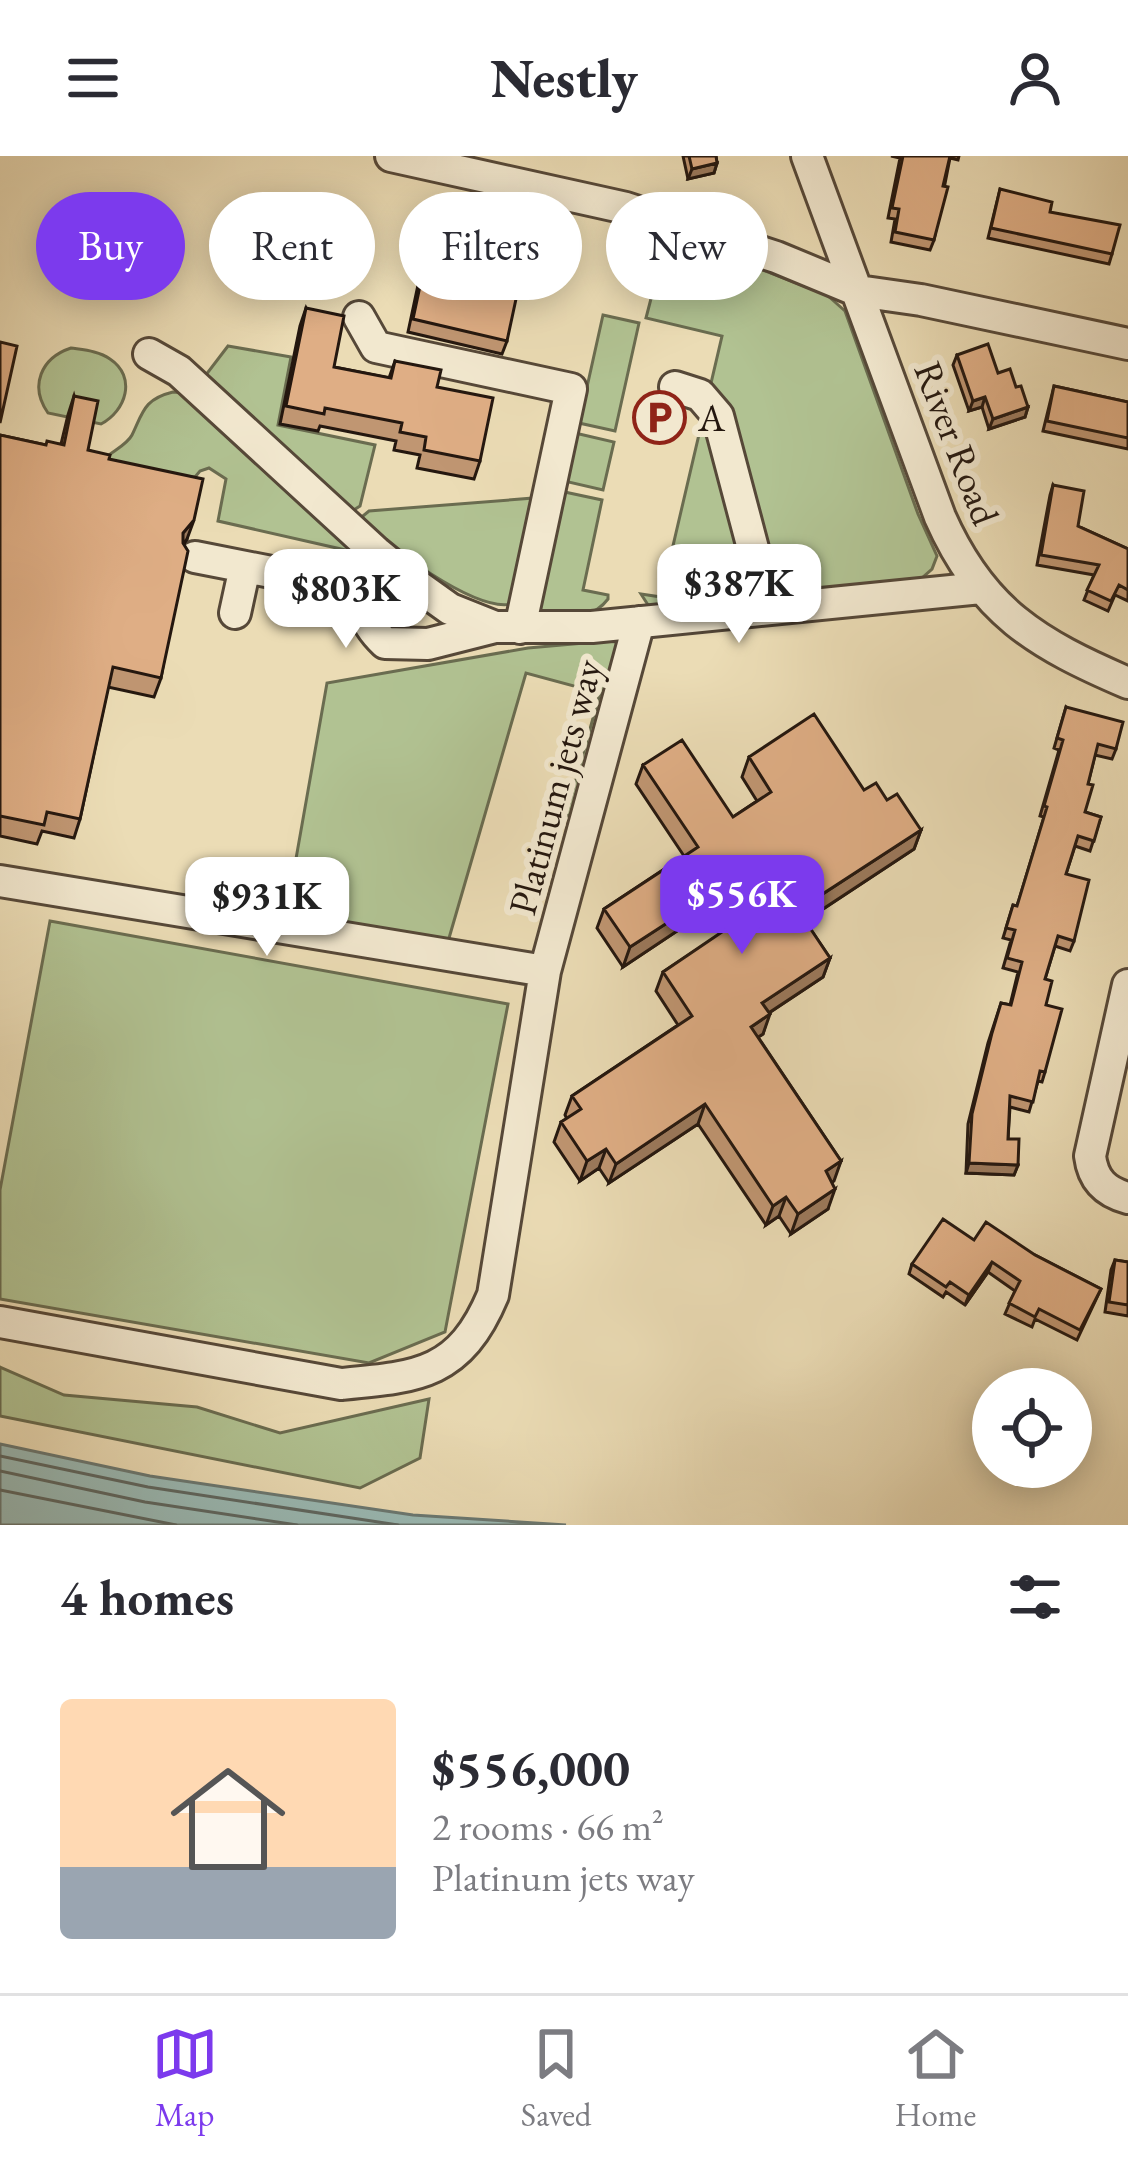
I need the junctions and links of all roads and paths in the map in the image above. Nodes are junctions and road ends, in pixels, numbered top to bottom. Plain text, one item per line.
1 (391, 156) edge
2 (807, 156) edge
3 (858, 291) junction
4 (359, 316) dead end
5 (1128, 344) edge
6 (149, 354) dead end
7 (675, 387) dead end
8 (195, 557) dead end
9 (245, 567) junction
10 (415, 584) junction
11 (981, 588) junction
12 (368, 591) junction
13 (235, 613) dead end
14 (740, 613) junction
15 (639, 622) junction
16 (507, 628) junction
17 (1128, 683) edge
18 (0, 881) edge
19 (545, 971) junction
20 (1128, 986) edge
21 (1128, 1198) edge
22 (0, 1322) edge

1 - 3 street
2 - 3 street, River Road
3 - 5 street
3 - 11 street, River Road
4 - 16 street
6 - 10 street
7 - 14 street
8 - 9 street
9 - 12 street
9 - 13 street
10 - 12 street
10 - 16 street
11 - 14 street
11 - 17 street, River Road
12 - 16 street
14 - 15 street
15 - 16 street
15 - 19 street, Platinum jets way
18 - 19 street
19 - 22 street, Platinum jets way
20 - 21 street

